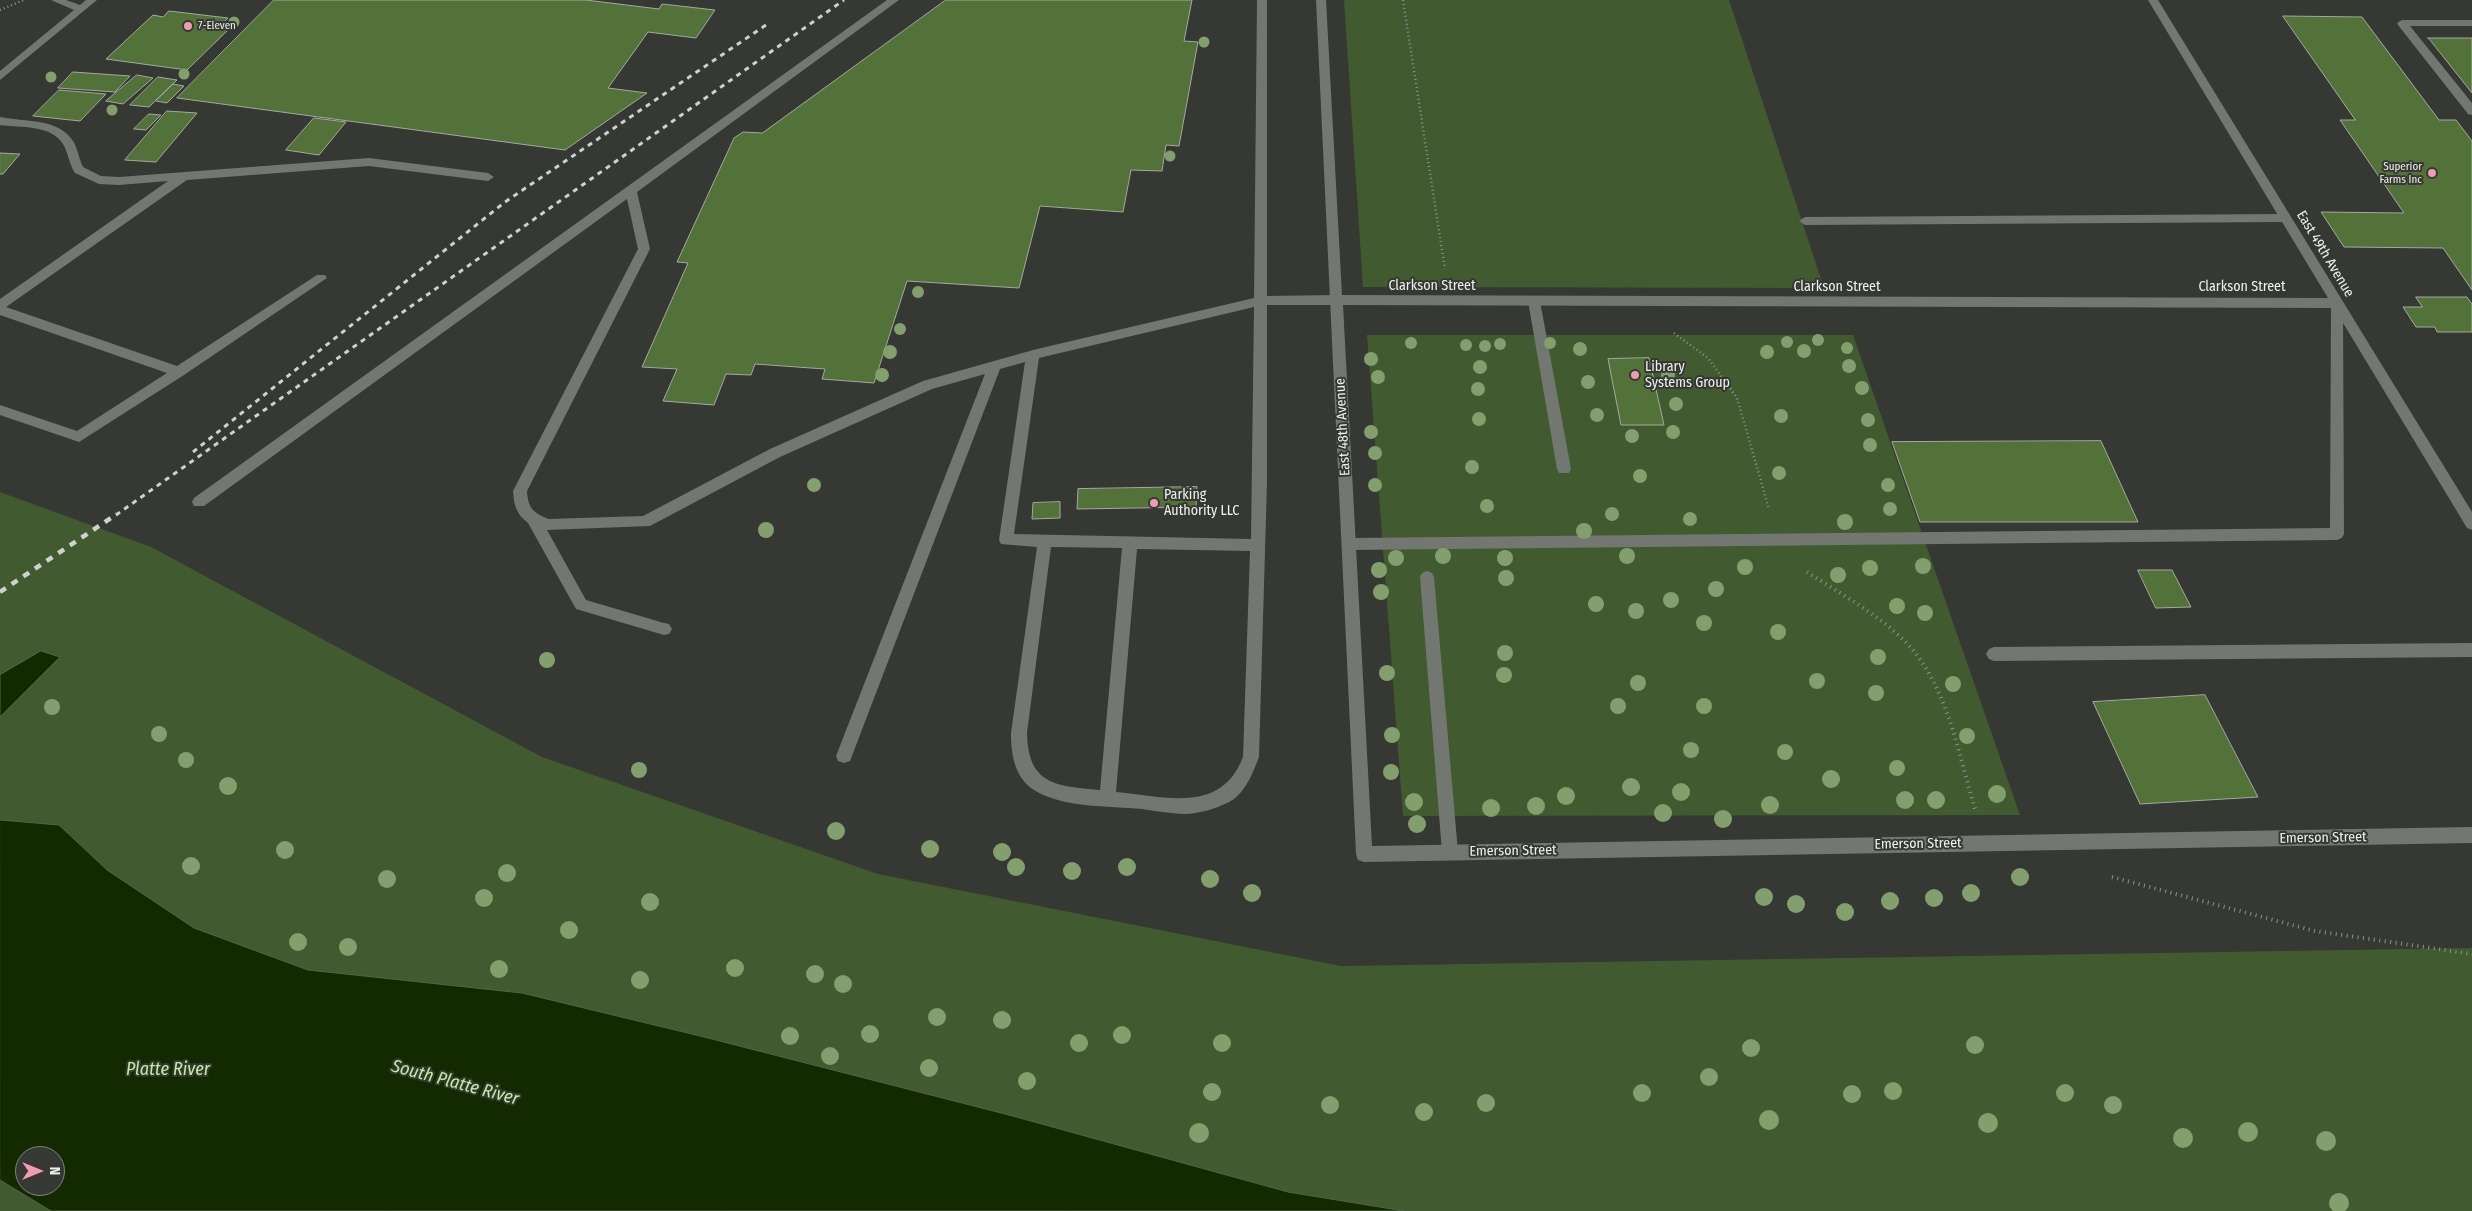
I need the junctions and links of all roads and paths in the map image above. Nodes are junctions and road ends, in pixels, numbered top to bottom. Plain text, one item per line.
1 (24, 0) edge
2 (56, 0) edge
3 (92, 0) edge
4 (894, 0) edge
5 (1262, 0) edge
6 (1321, 0) edge
7 (1403, 0) edge
8 (2153, 0) edge
9 (82, 9) junction
10 (0, 10) edge
11 (2472, 23) edge
12 (0, 77) edge
13 (2472, 111) edge
14 (0, 121) edge
15 (184, 176) junction
16 (488, 177) dead end
17 (631, 191) junction
18 (2285, 218) junction
19 (1805, 221) dead end
20 (321, 278) dead end
21 (1336, 300) junction
22 (1450, 300) junction
23 (1260, 301) junction
24 (1534, 301) junction
25 (2337, 303) junction
26 (0, 306) edge
27 (0, 310) edge
28 (1670, 330) dead end
29 (1032, 356) junction
30 (995, 366) junction
31 (179, 372) junction
32 (0, 410) edge
33 (1564, 469) dead end
34 (199, 502) dead end
35 (533, 519) junction
36 (2472, 524) edge
37 (1777, 539) junction
38 (1045, 541) junction
39 (1130, 542) junction
40 (1349, 544) junction
41 (1258, 545) junction
42 (1427, 577) dead end
43 (664, 629) dead end
44 (2472, 650) edge
45 (1994, 654) dead end
46 (844, 756) dead end
47 (1107, 799) junction
48 (2472, 835) edge
49 (1987, 843) junction
50 (1450, 852) junction
51 (1364, 854) joint
52 (2103, 874) dead end
53 (2472, 954) edge

1 - 10 path
2 - 9 street
3 - 9 street
4 - 17 street
5 - 23 street
6 - 21 street, East 48th Avenue
7 - 22 path
8 - 18 street, East 49th Avenue
9 - 12 street
11 - 13 street
14 - 15 street
15 - 16 street
15 - 26 street
17 - 34 street
17 - 35 street
18 - 19 street
18 - 25 street, East 49th Avenue
20 - 31 street
21 - 22 street, Clarkson Street
21 - 23 street, Clarkson Street
21 - 40 street, East 48th Avenue
22 - 24 street, Clarkson Street
23 - 29 street, Clarkson Street
23 - 41 street
24 - 25 street, Clarkson Street
24 - 33 street
25 - 36 street, East 49th Avenue
25 - 37 street
27 - 31 street
28 - 37 path
29 - 30 street, Clarkson Street
29 - 38 street
30 - 35 street, Clarkson Street
30 - 46 street
31 - 32 street
35 - 43 street
37 - 40 street
37 - 49 path
38 - 39 street
38 - 47 street
39 - 41 street
39 - 47 street
40 - 51 street, East 48th Avenue
41 - 47 street
42 - 50 street
44 - 45 street
48 - 49 street, Emerson Street
49 - 50 street, Emerson Street
50 - 51 street, Emerson Street
52 - 53 path

